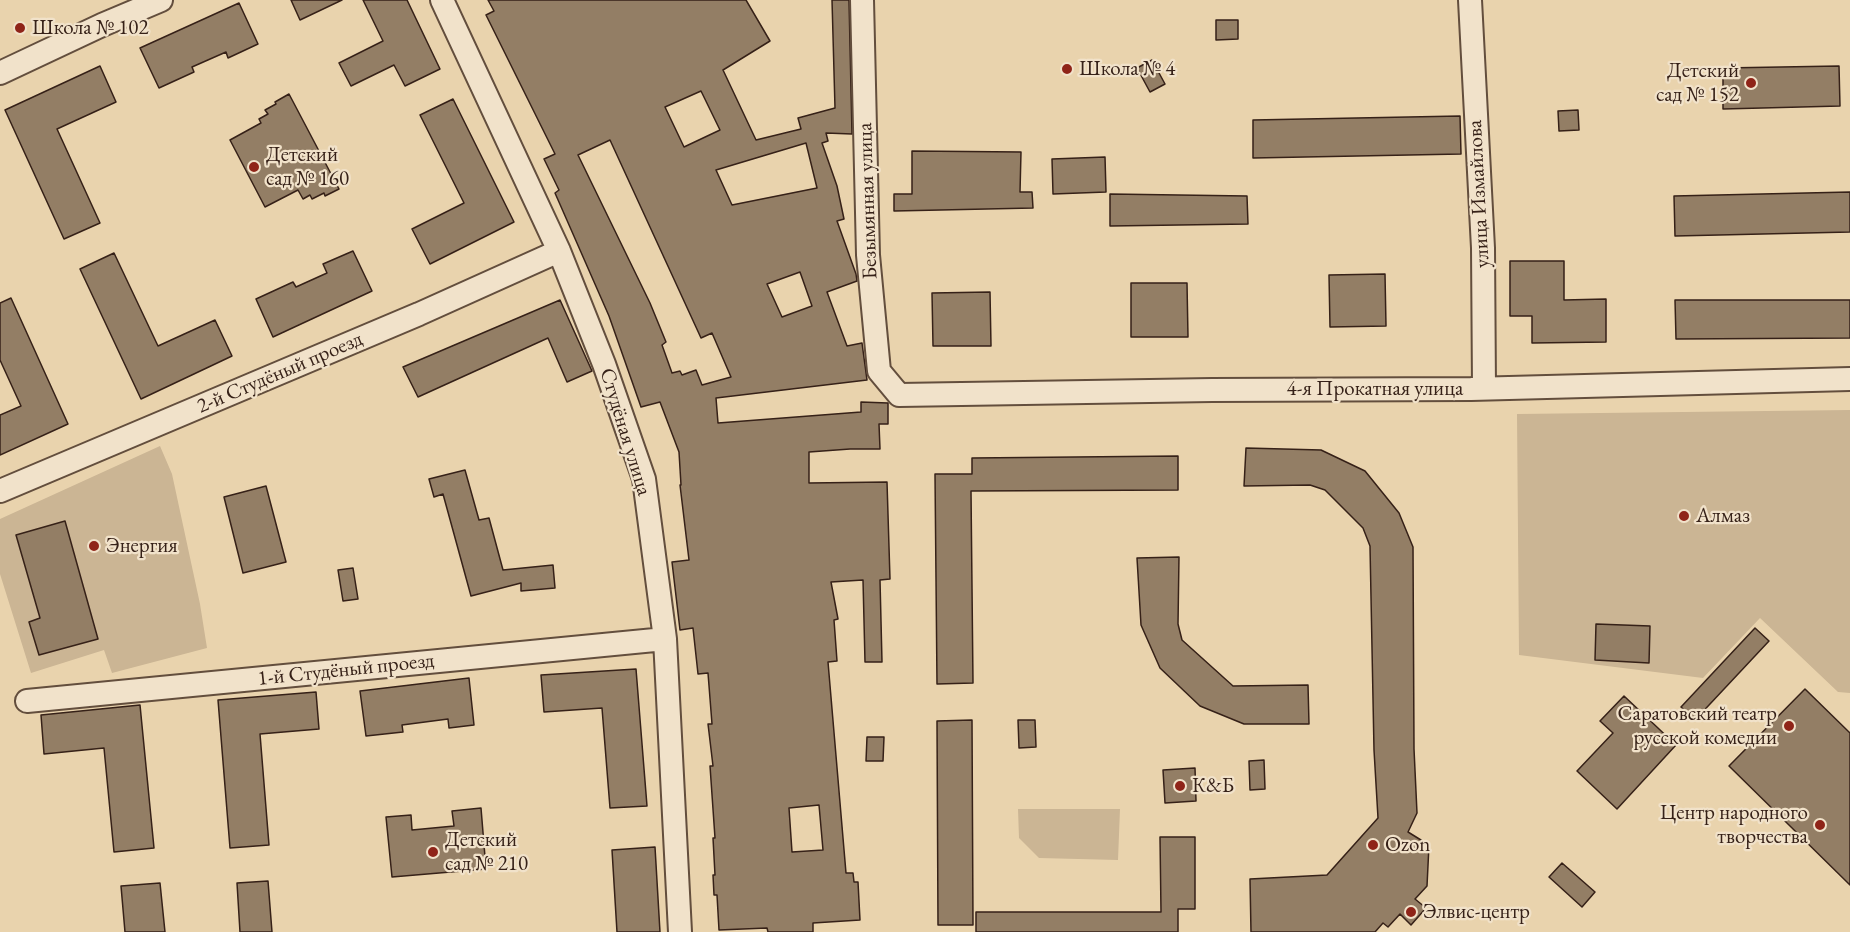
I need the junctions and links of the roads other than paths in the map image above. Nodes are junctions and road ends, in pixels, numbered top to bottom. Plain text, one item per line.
1 (160, 0) edge
2 (442, 0) edge
3 (862, 0) edge
4 (1470, 0) edge
5 (0, 73) edge
6 (559, 250) junction
7 (1850, 379) edge
8 (1484, 388) junction
9 (899, 395) joint
10 (0, 491) edge
11 (665, 639) junction
12 (27, 701) dead end
13 (680, 932) edge

1 - 5 street
2 - 6 street, Студёная улица
3 - 9 street, Безымянная улица
4 - 8 street, улица Измайлова
6 - 10 street, 2-й Студёный проезд
6 - 11 street, Студёная улица
7 - 8 street, 4-я Прокатная улица
8 - 9 street, 4-я Прокатная улица
11 - 12 street, 1-й Студёный проезд
11 - 13 street, Студёная улица

